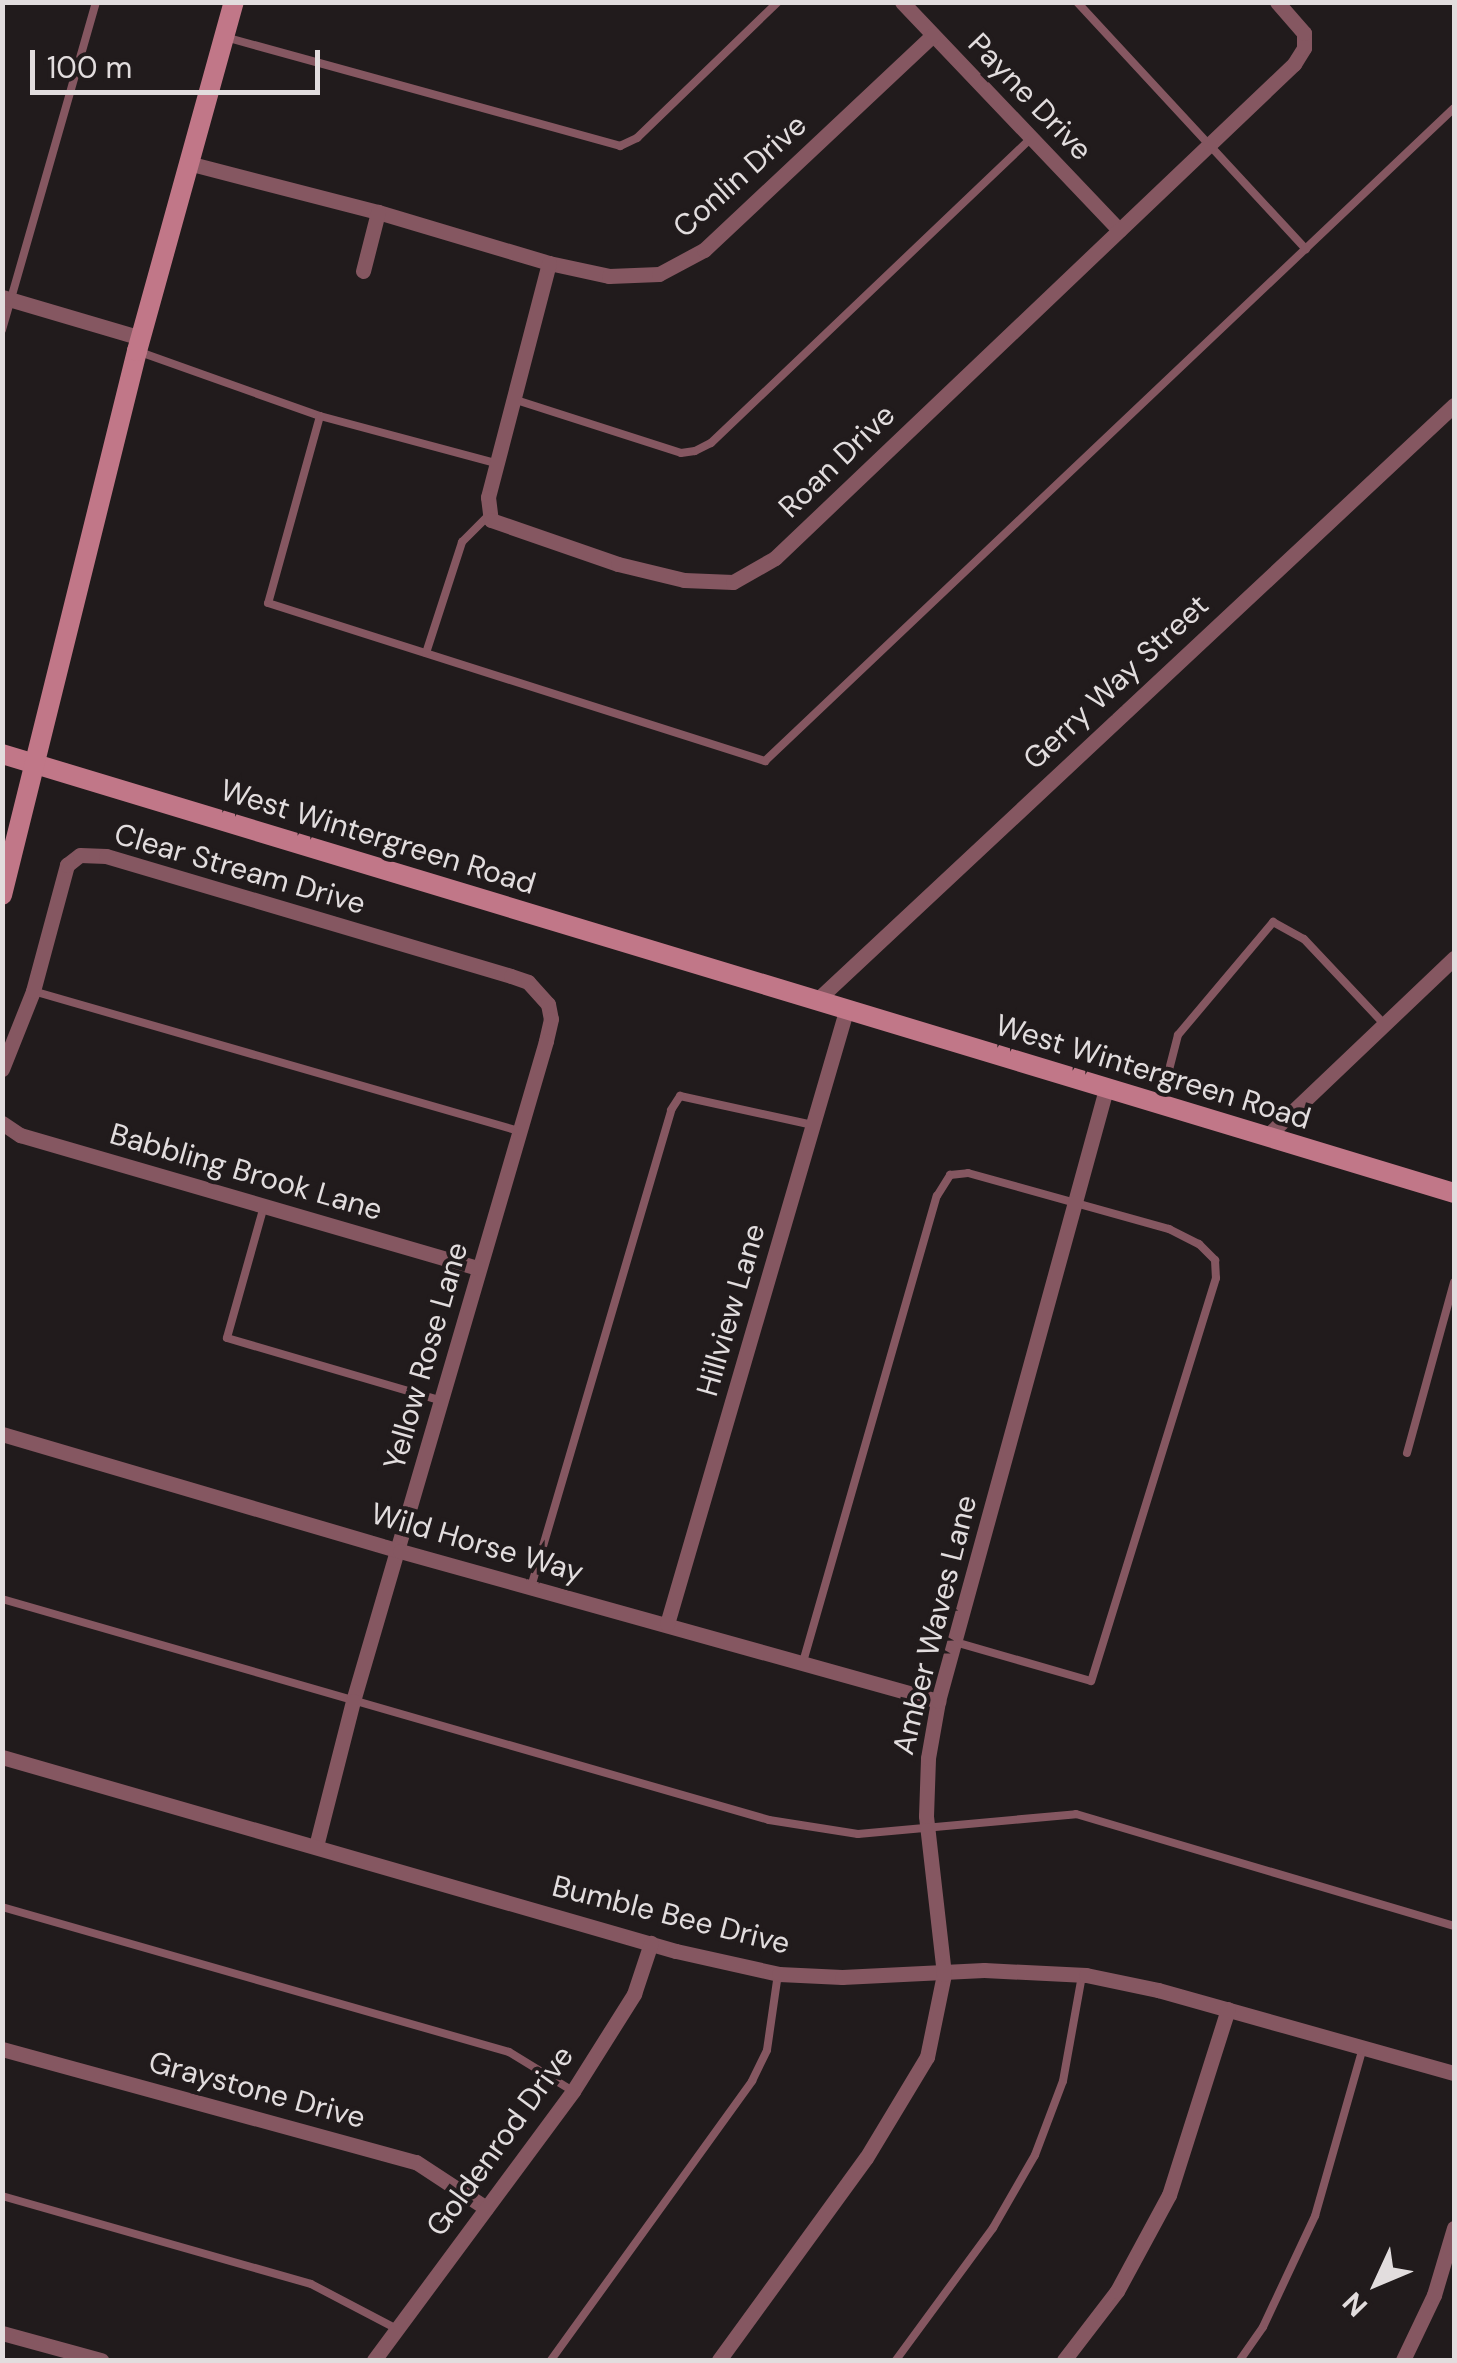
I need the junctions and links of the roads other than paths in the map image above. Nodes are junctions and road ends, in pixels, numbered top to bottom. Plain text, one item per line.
1 (96, 2) edge
2 (234, 2) edge
3 (778, 2) edge
4 (902, 2) edge
5 (1077, 2) edge
6 (1277, 2) edge
7 (933, 36) junction
8 (224, 37) junction
9 (1454, 108) edge
10 (1031, 138) junction
11 (1210, 144) junction
12 (188, 164) junction
13 (378, 212) junction
14 (1119, 230) junction
15 (1306, 250) junction
16 (549, 262) junction
17 (363, 272) dead end
18 (7, 298) edge
19 (2, 330) edge
20 (139, 344) junction
21 (513, 399) junction
22 (1454, 405) edge
23 (320, 416) junction
24 (497, 464) junction
25 (489, 514) junction
26 (426, 653) junction
27 (2, 754) edge
28 (38, 764) junction
29 (2, 896) edge
30 (1454, 958) edge
31 (33, 992) junction
32 (544, 996) joint
33 (816, 1001) junction
34 (846, 1011) junction
35 (1384, 1024) junction
36 (2, 1069) edge
37 (1106, 1089) junction
38 (1160, 1105) junction
39 (2, 1123) edge
40 (814, 1125) junction
41 (520, 1132) junction
42 (1266, 1137) junction
43 (1454, 1193) edge
44 (1073, 1204) junction
45 (264, 1206) junction
46 (478, 1268) junction
47 (1454, 1282) edge
48 (442, 1401) junction
49 (2, 1434) edge
50 (1408, 1454) dead end
51 (400, 1551) junction
52 (532, 1587) junction
53 (2, 1600) edge
54 (667, 1624) junction
55 (954, 1642) junction
56 (802, 1662) junction
57 (353, 1701) junction
58 (938, 1701) junction
59 (2, 1757) edge
60 (927, 1827) junction
61 (316, 1846) junction
62 (2, 1907) edge
63 (1454, 1926) edge
64 (651, 1944) junction
65 (778, 1974) junction
66 (944, 1974) junction
67 (1082, 1975) junction
68 (1228, 2010) junction
69 (1363, 2047) junction
70 (2, 2049) edge
71 (1454, 2073) edge
72 (573, 2091) junction
73 (2, 2196) edge
74 (486, 2208) junction
75 (1454, 2228) edge
76 (397, 2330) junction
77 (2, 2333) edge
78 (101, 2360) edge
79 (374, 2360) edge
80 (552, 2360) edge
81 (719, 2360) edge
82 (896, 2360) edge
83 (1064, 2360) edge
84 (1240, 2360) edge
85 (1403, 2360) edge

1 - 18 lane
2 - 8 main road
3 - 8 lane
4 - 7 street, Payne Drive
5 - 11 lane
6 - 11 street, Roan Drive
7 - 10 street, Payne Drive
7 - 16 street, Conlin Drive
8 - 12 main road
9 - 15 lane
10 - 14 street, Payne Drive
10 - 21 lane
11 - 14 street, Roan Drive
11 - 15 lane
12 - 13 street, Conlin Drive
12 - 20 main road
13 - 16 street, Conlin Drive
13 - 17 street
14 - 25 street, Roan Drive
15 - 26 lane
16 - 21 street
18 - 19 lane
18 - 20 street
20 - 23 lane
20 - 28 main road
21 - 24 street
22 - 33 street, Gerry Way Street
23 - 24 lane
23 - 26 lane
24 - 25 street
25 - 26 lane
27 - 28 main road, West Wintergreen Road
28 - 29 main road
28 - 33 main road, West Wintergreen Road
30 - 35 street
31 - 32 street, Clear Stream Drive
31 - 36 street, Clear Stream Drive
31 - 41 lane
32 - 41 street, Yellow Rose Lane
33 - 34 main road, West Wintergreen Road
34 - 37 main road, West Wintergreen Road
34 - 40 street, Hillview Lane
35 - 38 lane
35 - 42 street
37 - 38 main road, West Wintergreen Road
37 - 44 street, Amber Waves Lane
38 - 42 main road, West Wintergreen Road
39 - 45 street, Babbling Brook Lane
40 - 52 lane
40 - 54 street, Hillview Lane
41 - 46 street, Yellow Rose Lane
42 - 43 main road, West Wintergreen Road
44 - 55 street, Amber Waves Lane
44 - 55 lane
44 - 56 lane
45 - 46 street, Babbling Brook Lane
45 - 48 lane
46 - 48 street, Yellow Rose Lane
47 - 50 lane
48 - 51 street, Yellow Rose Lane
49 - 51 street, Wild Horse Way
51 - 52 street, Wild Horse Way
51 - 57 street, Yellow Rose Lane
52 - 54 street, Wild Horse Way
53 - 57 lane
54 - 56 street, Wild Horse Way
55 - 58 street, Amber Waves Lane
56 - 58 street, Wild Horse Way
57 - 60 lane
57 - 61 street, Yellow Rose Lane
58 - 60 street, Amber Waves Lane
59 - 61 street, Bumble Bee Drive
60 - 63 lane
60 - 66 street, Amber Waves Lane
61 - 64 street, Bumble Bee Drive
62 - 72 lane
64 - 65 street, Bumble Bee Drive
64 - 72 street, Goldenrod Drive
65 - 66 street, Bumble Bee Drive
65 - 80 lane
66 - 67 street, Bumble Bee Drive
66 - 81 street, Amber Waves Lane
67 - 68 street, Bumble Bee Drive
67 - 82 lane
68 - 69 street, Bumble Bee Drive
68 - 83 street
69 - 71 street, Bumble Bee Drive
69 - 84 lane
70 - 74 street, Graystone Drive
72 - 74 street, Goldenrod Drive
73 - 76 lane
74 - 76 street, Goldenrod Drive
75 - 85 street
76 - 79 street, Goldenrod Drive
77 - 78 street

